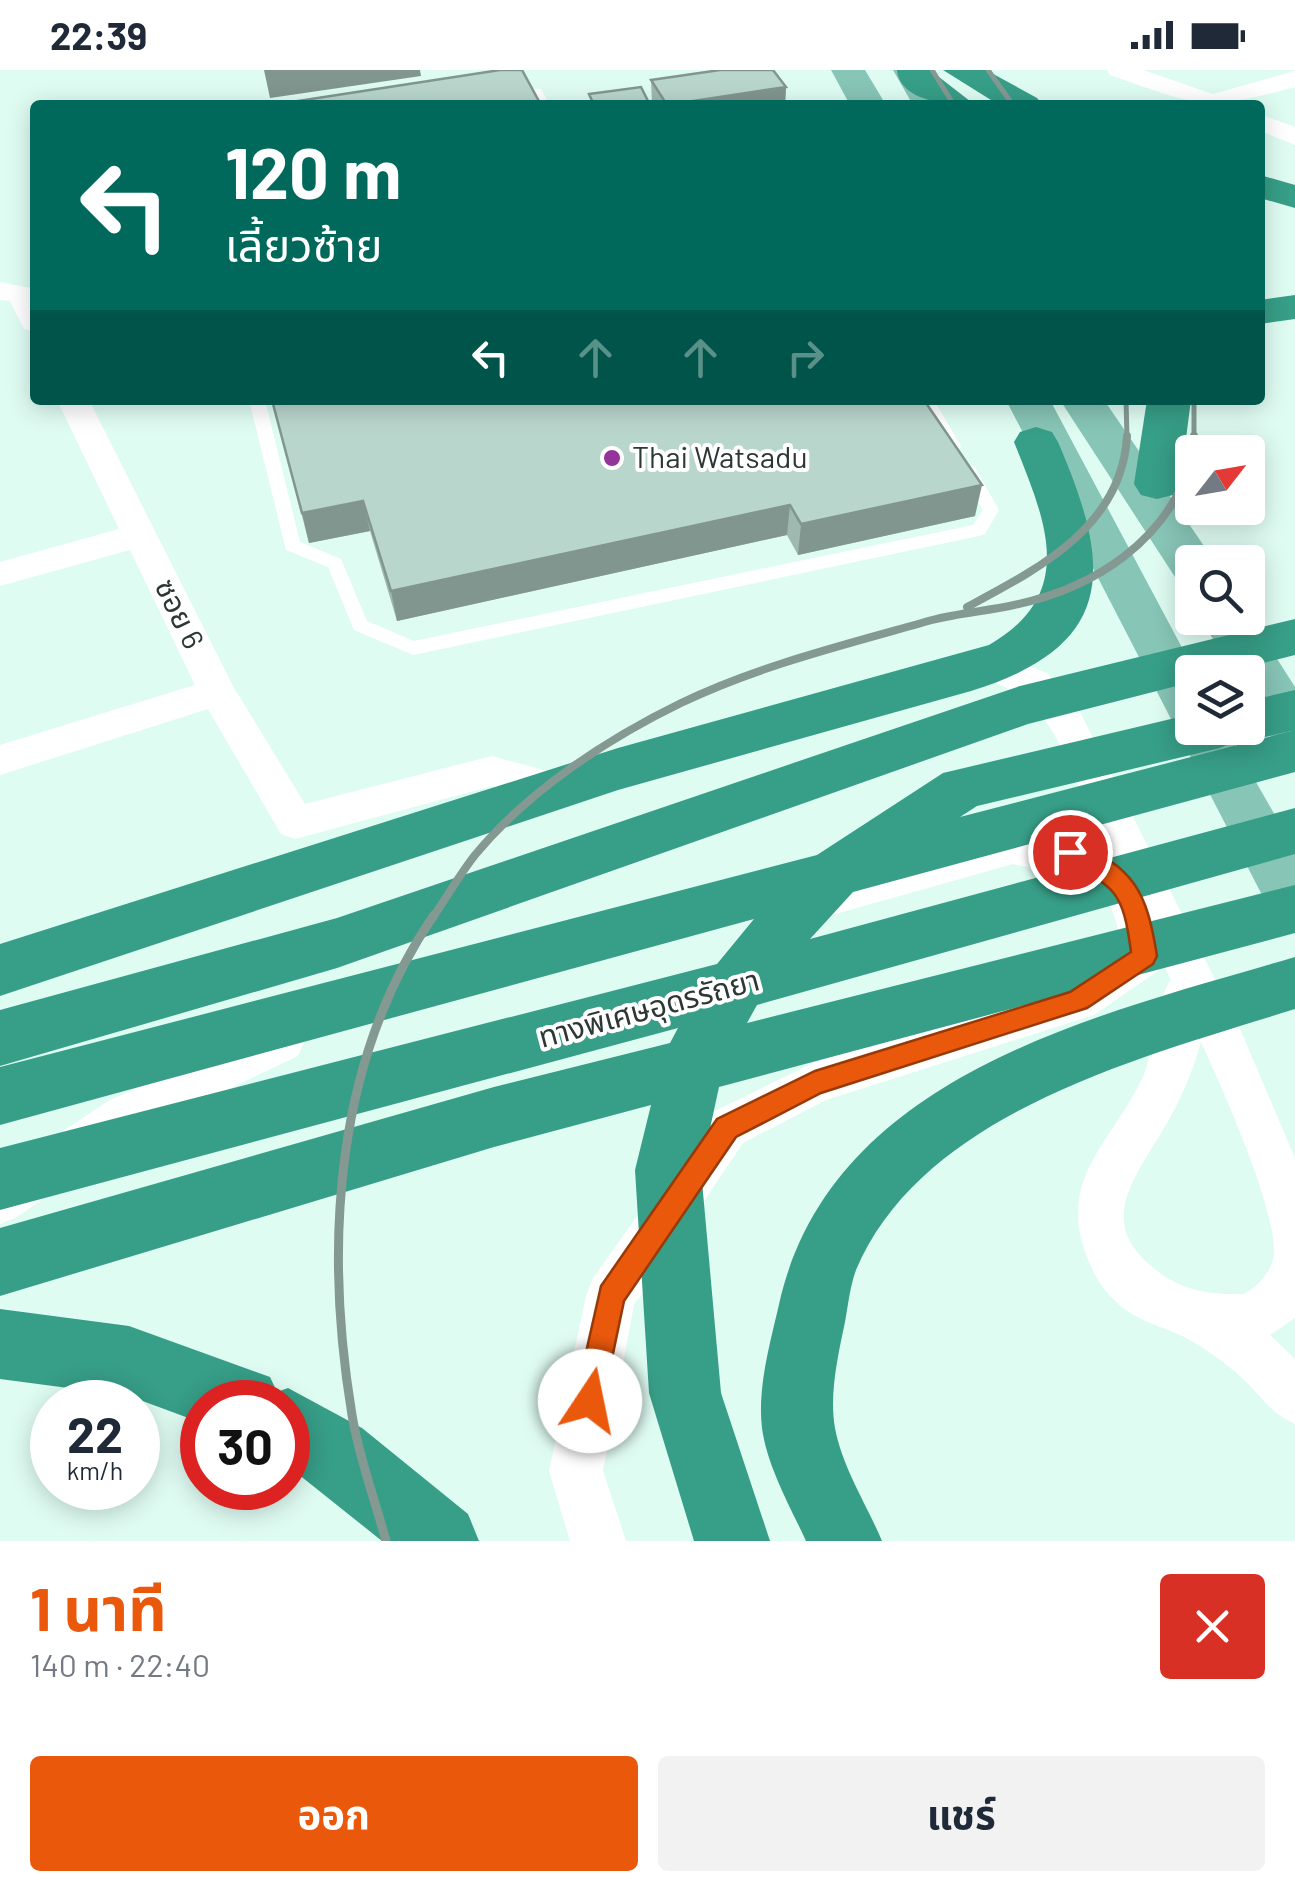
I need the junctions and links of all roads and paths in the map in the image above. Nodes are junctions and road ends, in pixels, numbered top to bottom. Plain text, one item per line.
1 (814, 70) edge
2 (848, 70) edge
3 (960, 70) edge
4 (1119, 70) edge
5 (1295, 79) edge
6 (900, 80) edge
7 (488, 94) edge
8 (541, 100) edge
9 (829, 100) edge
10 (865, 100) edge
11 (925, 100) edge
12 (946, 100) edge
13 (1016, 100) edge
14 (1207, 100) edge
15 (1226, 100) edge
16 (1265, 124) edge
17 (1295, 136) edge
18 (1265, 188) edge
19 (1295, 197) edge
20 (1265, 223) edge
21 (1295, 232) edge
22 (0, 291) edge
23 (30, 313) edge
24 (75, 405) edge
25 (258, 405) edge
26 (929, 405) edge
27 (1011, 405) edge
28 (1086, 405) edge
29 (1109, 405) edge
30 (1169, 405) edge
31 (1032, 421) edge
32 (1173, 526) edge
33 (140, 535) junction
34 (0, 574) edge
35 (1236, 635) edge
36 (1295, 637) edge
37 (988, 666) junction
38 (1175, 683) edge
39 (217, 692) junction
40 (1295, 710) edge
41 (1265, 717) edge
42 (1295, 730) edge
43 (1295, 752) edge
44 (1224, 756) edge
45 (0, 760) edge
46 (559, 789) junction
47 (1295, 831) edge
48 (1096, 838) junction
49 (1295, 906) edge
50 (1183, 960) junction
51 (0, 970) edge
52 (1295, 982) edge
53 (0, 1038) edge
54 (282, 1042) junction
55 (0, 1064) edge
56 (0, 1096) edge
57 (0, 1179) edge
58 (0, 1201) edge
59 (1295, 1244) edge
60 (1295, 1261) edge
61 (0, 1262) edge
62 (1203, 1319) junction
63 (0, 1344) edge
64 (183, 1380) edge
65 (1295, 1398) edge
66 (310, 1438) edge
67 (441, 1541) edge
68 (598, 1541) edge
69 (732, 1541) edge
70 (844, 1541) edge

1 - 9 main road
2 - 10 main road
3 - 13 highway
4 - 14 street
5 - 15 street
6 - 11 main road
6 - 12 highway
7 - 8 lane
16 - 17 street
18 - 19 highway
20 - 21 highway
22 - 23 street
24 - 33 street, ซอย 6
25 - 26 lane
27 - 31 main road
28 - 32 main road
29 - 32 main road
30 - 32 highway
31 - 37 highway
31 - 38 main road
33 - 34 street
33 - 39 street, ซอย 6
35 - 42 main road
36 - 53 highway
37 - 46 highway
37 - 48 street
39 - 45 street
39 - 46 street, ซอย 6
40 - 41 highway
43 - 56 highway
44 - 48 street
44 - 49 main road
44 - 69 highway
46 - 51 highway
47 - 57 highway, ทางพิเศษอุดรรัถยา
48 - 50 street
48 - 54 street
48 - 68 street
49 - 61 highway
50 - 59 street
50 - 62 street
52 - 70 highway
54 - 55 street
54 - 58 street
60 - 62 street
62 - 65 street
63 - 64 highway
66 - 67 highway

